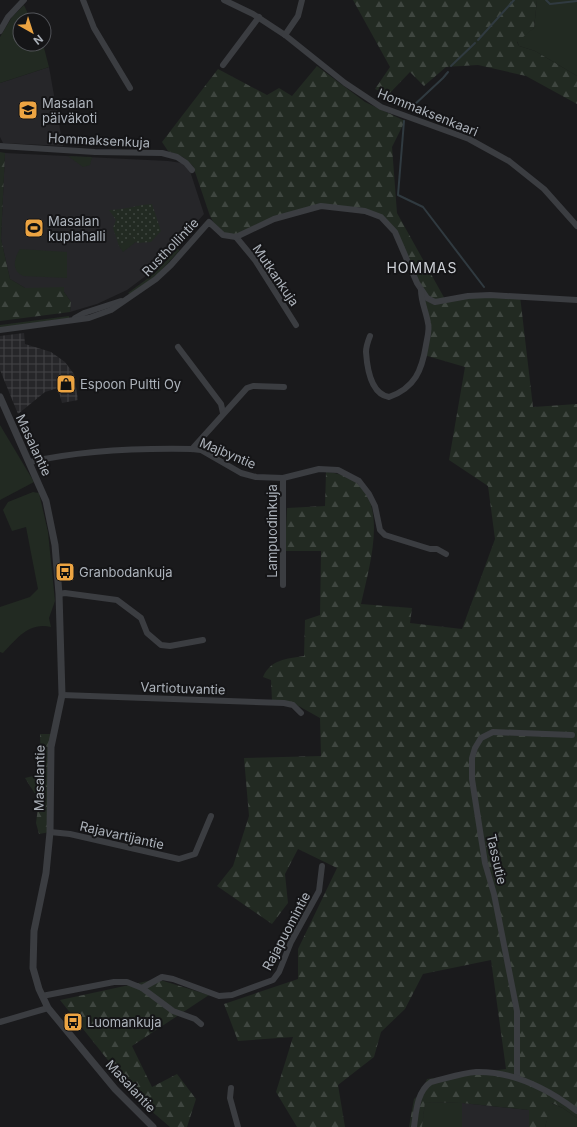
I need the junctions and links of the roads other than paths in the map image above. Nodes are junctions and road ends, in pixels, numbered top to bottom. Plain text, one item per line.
1 (24, 0) edge
2 (83, 0) edge
3 (224, 0) edge
4 (302, 0) edge
5 (259, 17) junction
6 (0, 31) edge
7 (285, 35) junction
8 (222, 65) dead end
9 (130, 88) dead end
10 (0, 146) edge
11 (192, 170) dead end
12 (577, 226) edge
13 (236, 237) junction
14 (421, 290) junction
15 (577, 300) edge
16 (296, 325) dead end
17 (0, 330) edge
18 (370, 336) dead end
19 (178, 347) dead end
20 (284, 387) dead end
21 (0, 397) edge
22 (223, 413) junction
23 (192, 448) junction
24 (30, 462) junction
25 (283, 478) junction
26 (446, 554) dead end
27 (283, 585) dead end
28 (59, 594) junction
29 (203, 640) dead end
30 (62, 695) junction
31 (301, 713) dead end
32 (572, 735) dead end
33 (211, 816) dead end
34 (50, 832) junction
35 (322, 866) dead end
36 (142, 988) junction
37 (42, 996) junction
38 (48, 1008) junction
39 (0, 1022) edge
40 (200, 1024) dead end
41 (517, 1078) junction
42 (231, 1088) dead end
43 (577, 1111) edge
44 (153, 1127) edge
45 (238, 1127) edge
46 (414, 1127) edge

1 - 6 street
2 - 9 street
3 - 5 street, Hommaksenkaari
4 - 7 street
5 - 7 street, Hommaksenkaari
5 - 8 street
7 - 12 street, Hommaksenkaari
10 - 11 street, Hommaksenkuja
13 - 14 street
13 - 16 street, Mutkankuja
13 - 17 street, Rusthollintie
14 - 15 street
14 - 18 street
19 - 22 street
20 - 22 street
21 - 24 street, Masalantie
22 - 23 street
23 - 24 street, Majbyntie
23 - 25 street, Majbyntie
24 - 28 street, Masalantie
25 - 26 street, Majbyntie
25 - 27 street, Lampuodinkuja
28 - 29 street
28 - 30 street, Masalantie
30 - 31 street, Vartiotuvantie
30 - 34 street, Masalantie
32 - 41 street, Tassutie
33 - 34 street, Rajavartijantie
34 - 37 street, Masalantie
35 - 36 street, Rajapuomintie
36 - 37 street
36 - 40 street
37 - 38 street, Masalantie
38 - 39 street
38 - 44 street, Masalantie
41 - 43 street
41 - 46 street
42 - 45 street

